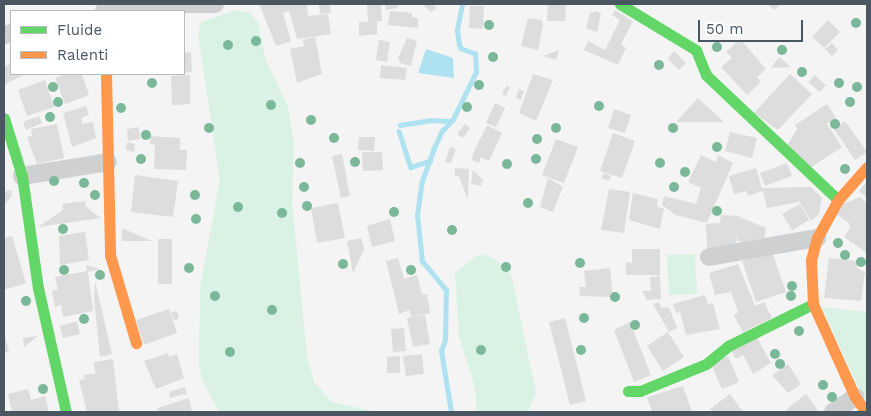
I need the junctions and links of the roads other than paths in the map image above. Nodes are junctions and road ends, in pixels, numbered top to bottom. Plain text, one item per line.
1 (215, 4) edge
2 (620, 4) edge
3 (107, 9) edge
4 (106, 75) edge
5 (4, 118) edge
6 (108, 162) junction
7 (867, 168) edge
8 (22, 176) junction
9 (838, 200) junction
10 (817, 238) junction
11 (709, 257) dead end
12 (813, 304) junction
13 (136, 343) dead end
14 (628, 391) dead end
15 (855, 397) junction
16 (66, 412) edge
17 (833, 412) edge
18 (866, 412) edge

1 - 3 street
2 - 9 street
4 - 6 street
5 - 8 street
6 - 8 street
6 - 13 street
7 - 9 street
8 - 16 street
9 - 10 street
10 - 11 street
10 - 12 street
12 - 14 street
12 - 15 street
15 - 17 street
15 - 18 street

